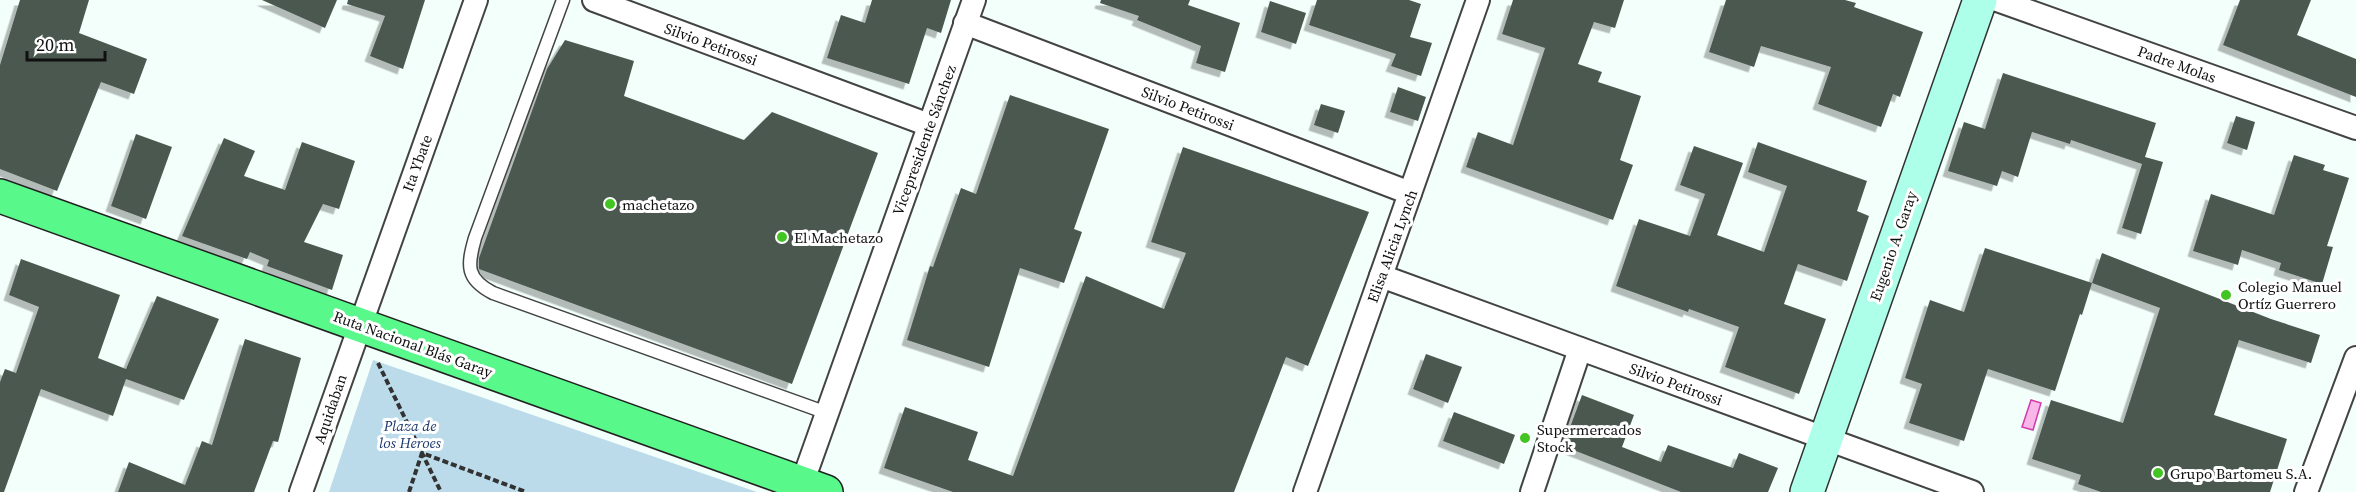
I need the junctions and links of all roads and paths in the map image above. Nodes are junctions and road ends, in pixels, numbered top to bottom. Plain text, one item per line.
1 (476, 0) edge
2 (563, 0) edge
3 (594, 0) edge
4 (974, 0) edge
5 (1478, 0) edge
6 (1980, 0) edge
7 (1997, 0) edge
8 (965, 23) junction
9 (929, 125) junction
10 (2356, 128) edge
11 (1410, 193) junction
12 (0, 196) edge
13 (1381, 276) junction
14 (359, 325) junction
15 (1580, 349) junction
16 (2356, 358) edge
17 (827, 413) junction
18 (1825, 438) junction
19 (422, 453) junction
20 (809, 489) edge
21 (301, 492) edge
22 (408, 492) edge
23 (441, 492) edge
24 (526, 492) edge
25 (1305, 492) edge
26 (1532, 492) edge
27 (1807, 492) edge
28 (1972, 492) edge
29 (2306, 492) edge

1 - 14 street, Ita Ybate
2 - 17 lane
3 - 9 street, Silvio Petirossi
4 - 8 street, Vicepresidente Sánchez
5 - 11 street, Elisa Alicia Lynch
6 - 18 street, Eugenio A. Garay
7 - 10 street, Padre Molas
8 - 9 street, Vicepresidente Sánchez
8 - 11 street, Silvio Petirossi
9 - 17 street, Vicepresidente Sánchez
11 - 13 street, Elisa Alicia Lynch
12 - 14 highway, Ruta Nacional Blás Garay
13 - 15 street, Silvio Petirossi
13 - 25 street, Elisa Alicia Lynch
14 - 19 path
14 - 20 highway, Ruta Nacional Blás Garay
14 - 21 street, Aquidaban
15 - 18 street, Silvio Petirossi
15 - 26 street
16 - 29 street
17 - 20 street, Vicepresidente Sánchez
18 - 27 street, Eugenio A. Garay
18 - 28 street, Silvio Petirossi
19 - 22 path
19 - 23 path
19 - 24 path

